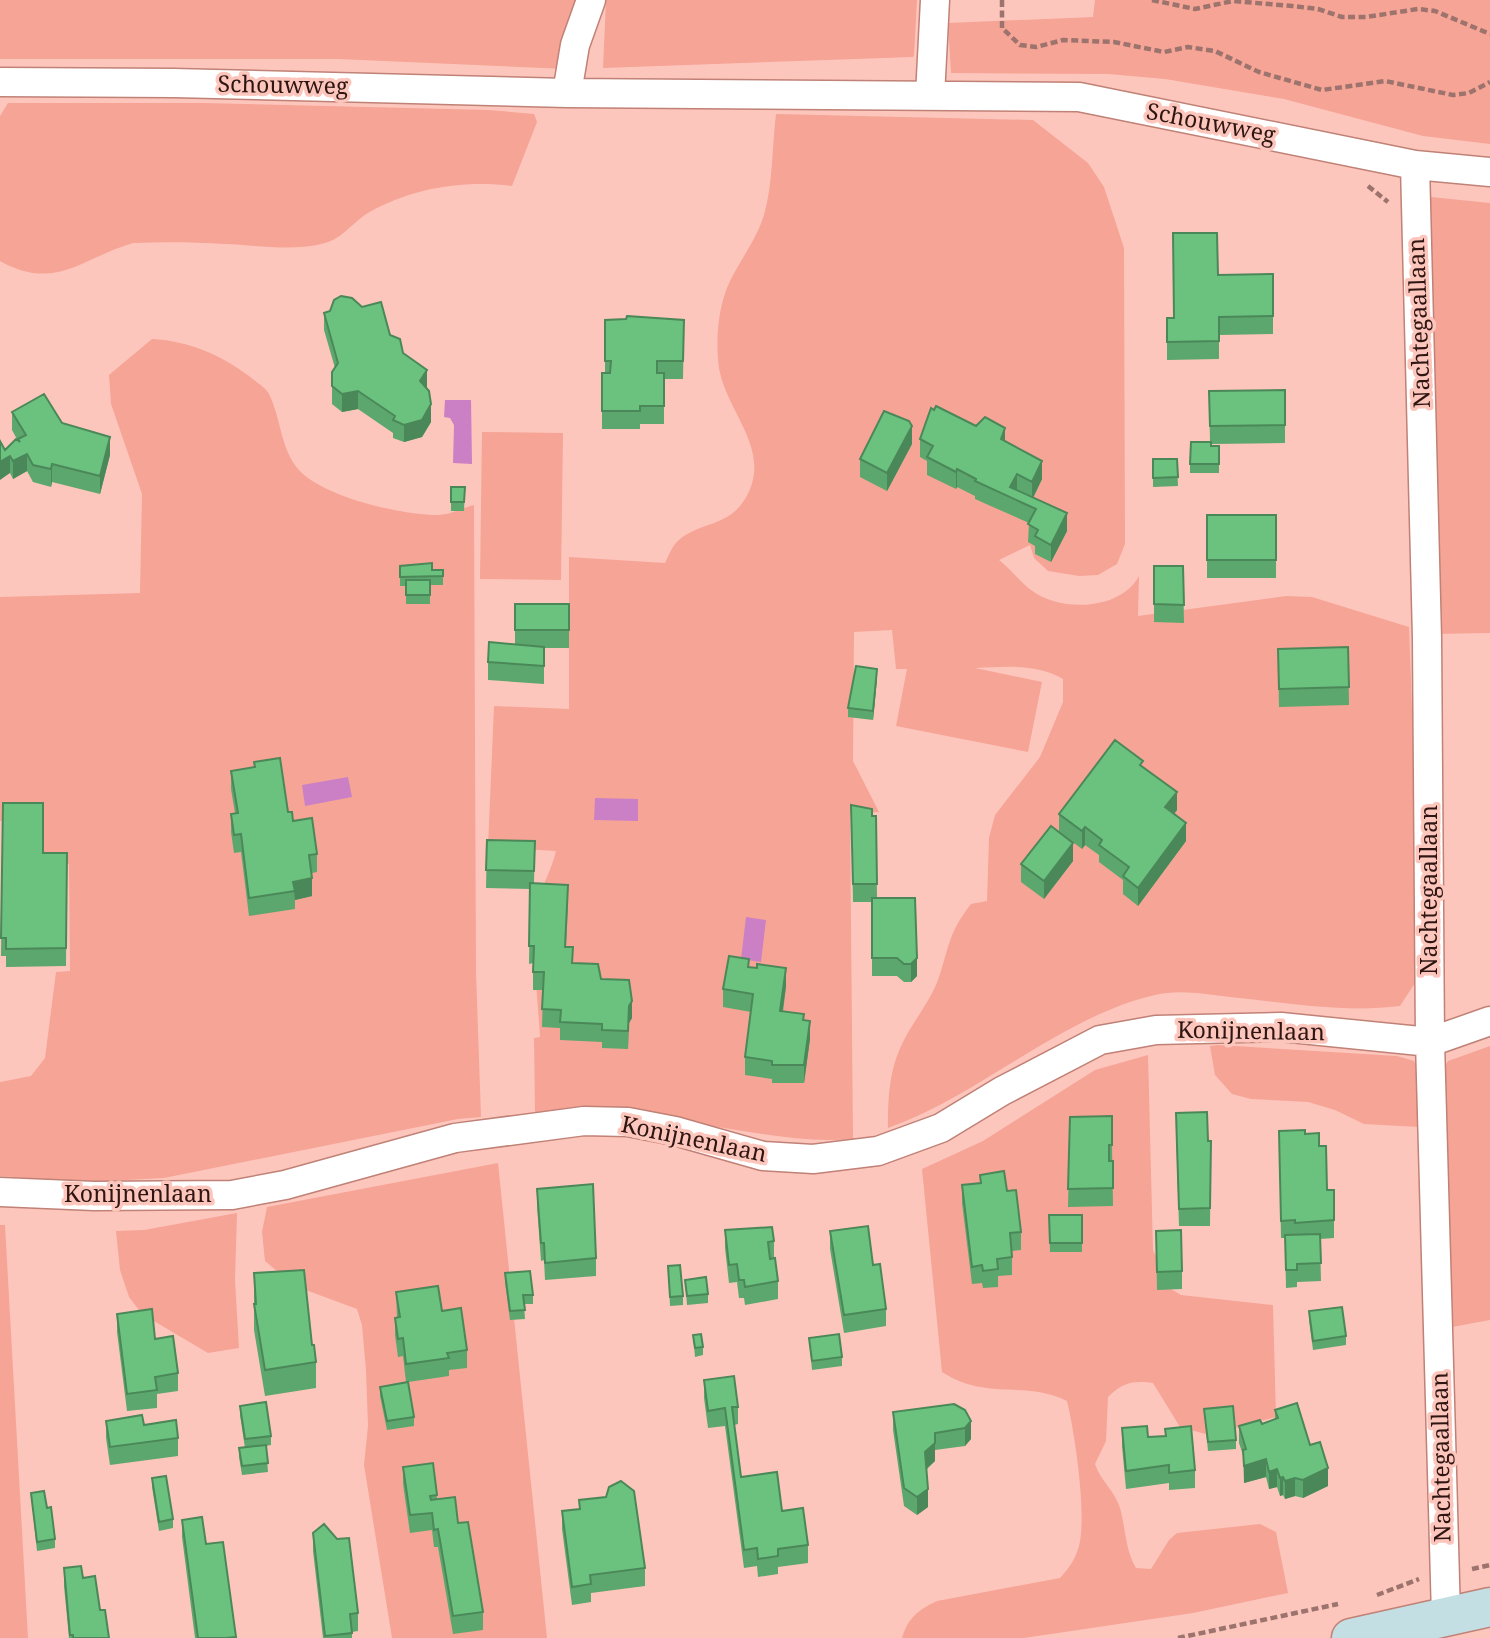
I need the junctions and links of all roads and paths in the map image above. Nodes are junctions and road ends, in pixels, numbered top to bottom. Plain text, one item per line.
1 (591, 0) edge
2 (934, 0) edge
3 (1002, 0) edge
4 (1152, 0) edge
5 (1490, 34) edge
6 (0, 82) edge
7 (1490, 82) edge
8 (567, 93) junction
9 (930, 96) junction
10 (1415, 165) junction
11 (1490, 172) edge
12 (1363, 182) dead end
13 (1393, 206) dead end
14 (1490, 1021) edge
15 (1430, 1042) junction
16 (0, 1192) edge
17 (1444, 1574) junction
18 (1369, 1598) dead end
19 (1490, 1607) edge
20 (1446, 1616) junction
21 (1347, 1621) edge
22 (1202, 1636) edge
23 (1178, 1638) edge

1 - 8 street
2 - 9 street
3 - 7 path
4 - 5 path
6 - 8 street, Schouwweg
8 - 9 street, Schouwweg
9 - 10 street, Schouwweg
10 - 11 street, Schouwweg
10 - 15 street, Nachtegaallaan
12 - 13 path
14 - 15 street, Konijnenlaan
15 - 16 street, Konijnenlaan
15 - 17 street, Nachtegaallaan
17 - 18 path
17 - 20 street, Nachtegaallaan
19 - 20 street
20 - 21 street
21 - 22 path
22 - 23 path

